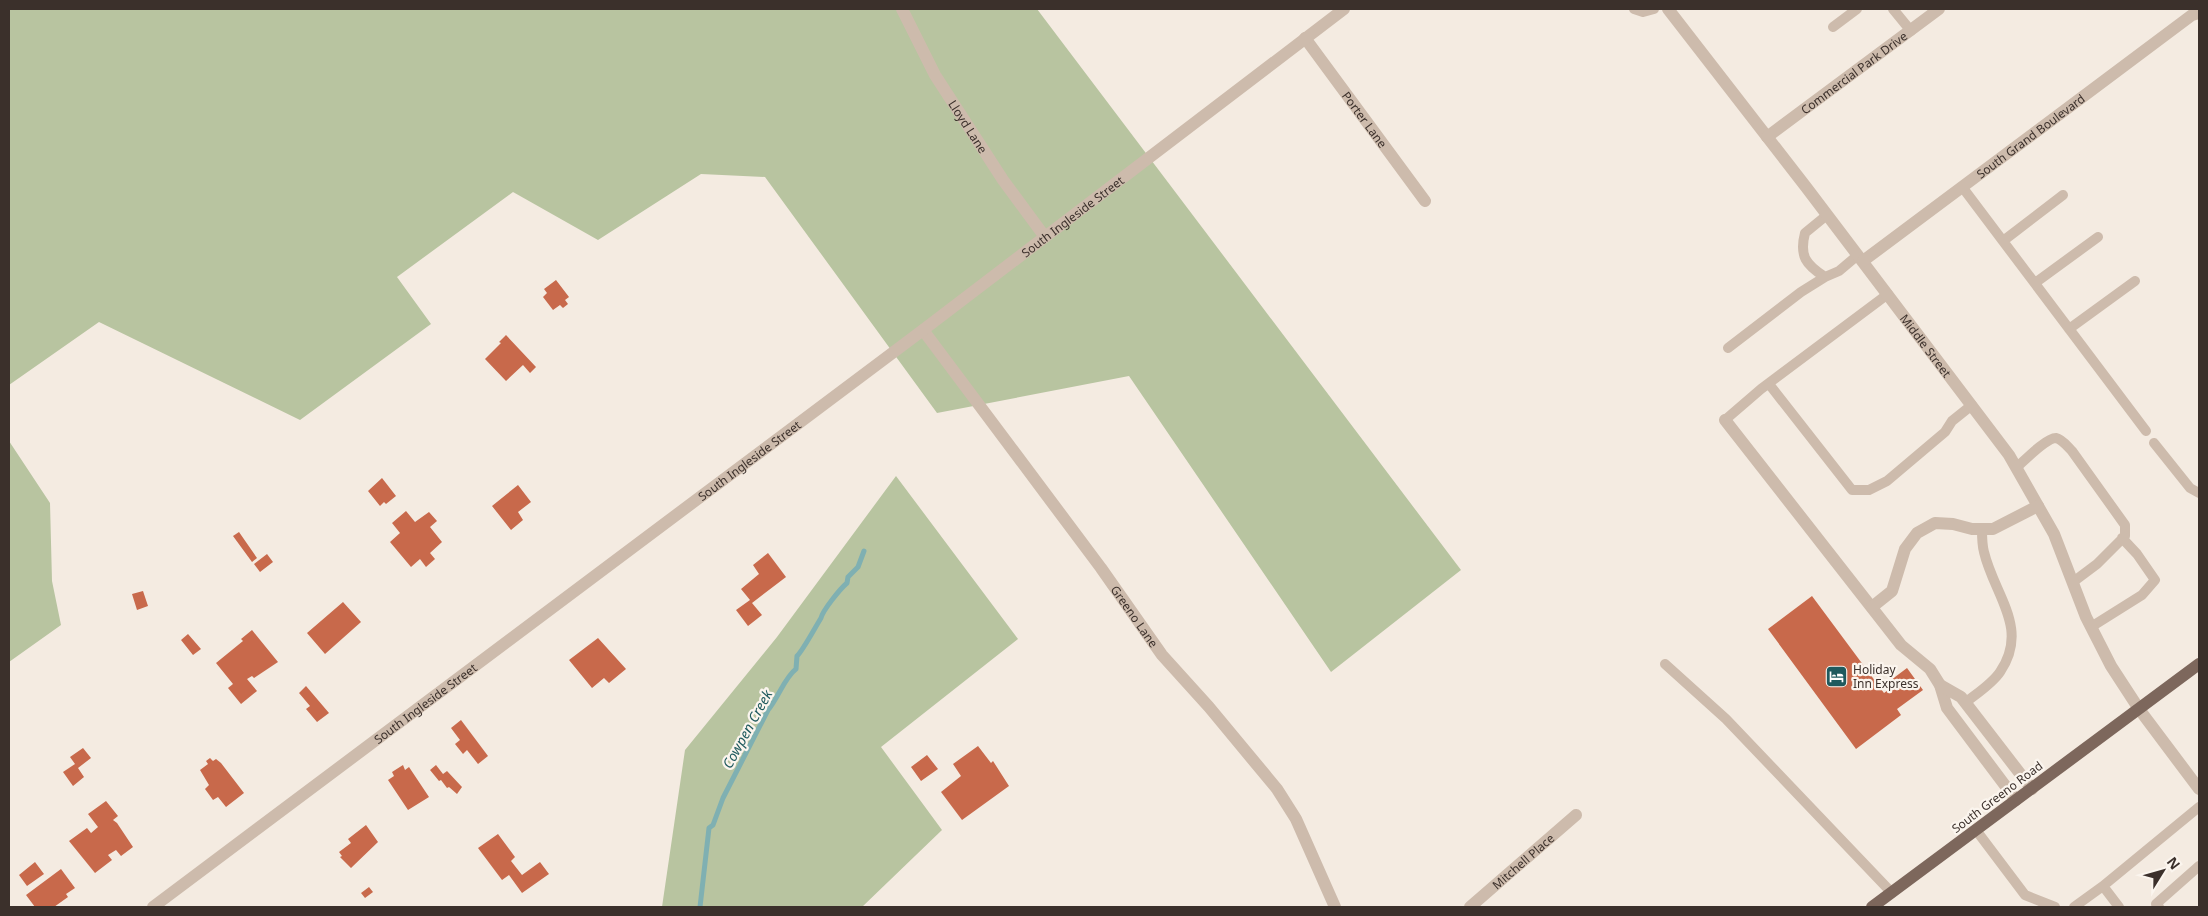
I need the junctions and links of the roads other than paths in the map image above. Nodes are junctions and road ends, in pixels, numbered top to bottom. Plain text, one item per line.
1 (902, 9) edge
2 (1344, 9) edge
3 (1634, 9) edge
4 (1654, 9) edge
5 (1668, 9) edge
6 (1858, 9) edge
7 (1893, 9) edge
8 (1940, 9) edge
9 (2199, 13) edge
10 (1833, 27) dead end
11 (1910, 31) junction
12 (1305, 38) junction
13 (1767, 137) junction
14 (1963, 188) junction
15 (2063, 195) dead end
16 (1425, 201) dead end
17 (1827, 214) junction
18 (1045, 237) junction
19 (2098, 237) dead end
20 (2003, 241) junction
21 (1860, 258) junction
22 (1825, 277) junction
23 (2135, 281) dead end
24 (2035, 283) junction
25 (1888, 294) junction
26 (2069, 329) junction
27 (923, 330) junction
28 (1728, 348) dead end
29 (1769, 384) junction
30 (1972, 405) junction
31 (1725, 420) joint
32 (2146, 431) dead end
33 (2154, 443) dead end
34 (2016, 468) junction
35 (2199, 493) edge
36 (2038, 506) junction
37 (1982, 529) junction
38 (2122, 538) junction
39 (2073, 582) junction
40 (1872, 608) junction
41 (2091, 627) junction
42 (1666, 664) dead end
43 (2199, 664) edge
44 (1940, 685) junction
45 (1965, 703) junction
46 (2139, 709) junction
47 (2032, 788) junction
48 (2199, 789) edge
49 (2016, 800) junction
50 (2199, 807) edge
51 (1576, 815) dead end
52 (1976, 830) junction
53 (2199, 866) edge
54 (2103, 886) junction
55 (1892, 893) junction
56 (153, 907) edge
57 (1335, 907) edge
58 (1470, 907) edge
59 (1872, 907) edge
60 (2054, 907) edge
61 (2074, 907) edge
62 (2119, 907) edge
63 (2158, 907) edge

1 - 18 street, Lloyd Lane
2 - 12 street, South Ingleside Street
3 - 4 lane
5 - 13 street, Middle Street
6 - 10 lane
7 - 11 lane
8 - 11 street, Commercial Park Drive
9 - 14 street, South Grand Boulevard
11 - 13 street, Commercial Park Drive
12 - 16 street, Porter Lane
12 - 18 street, South Ingleside Street
13 - 17 street, Middle Street
14 - 20 lane
14 - 21 street, South Grand Boulevard
15 - 20 lane
17 - 21 street, Middle Street
17 - 22 lane
18 - 27 street, South Ingleside Street
19 - 24 lane
20 - 24 lane
21 - 22 lane
21 - 25 street, Middle Street
22 - 28 lane
23 - 26 lane
24 - 26 lane
25 - 29 lane
25 - 30 street, Middle Street
26 - 32 lane
27 - 56 street, South Ingleside Street
27 - 57 street, Greeno Lane
29 - 30 lane
29 - 31 lane
30 - 34 street, Middle Street
31 - 40 street
33 - 35 lane
34 - 36 street, Middle Street
34 - 38 lane
36 - 37 street
36 - 39 street, Middle Street
37 - 40 street
37 - 45 lane
38 - 39 lane
38 - 41 lane
39 - 41 street, Middle Street
40 - 44 street
41 - 46 street, Middle Street
42 - 55 lane
43 - 46 main road, South Greeno Road
44 - 45 street
44 - 49 street
45 - 47 street
46 - 47 main road, South Greeno Road
46 - 48 street, Middle Street
47 - 49 main road, South Greeno Road
49 - 52 main road, South Greeno Road
50 - 54 lane
51 - 58 street, Mitchell Place
52 - 55 main road, South Greeno Road
52 - 60 lane
53 - 63 lane
54 - 61 lane
54 - 62 lane
55 - 59 main road, South Greeno Road

